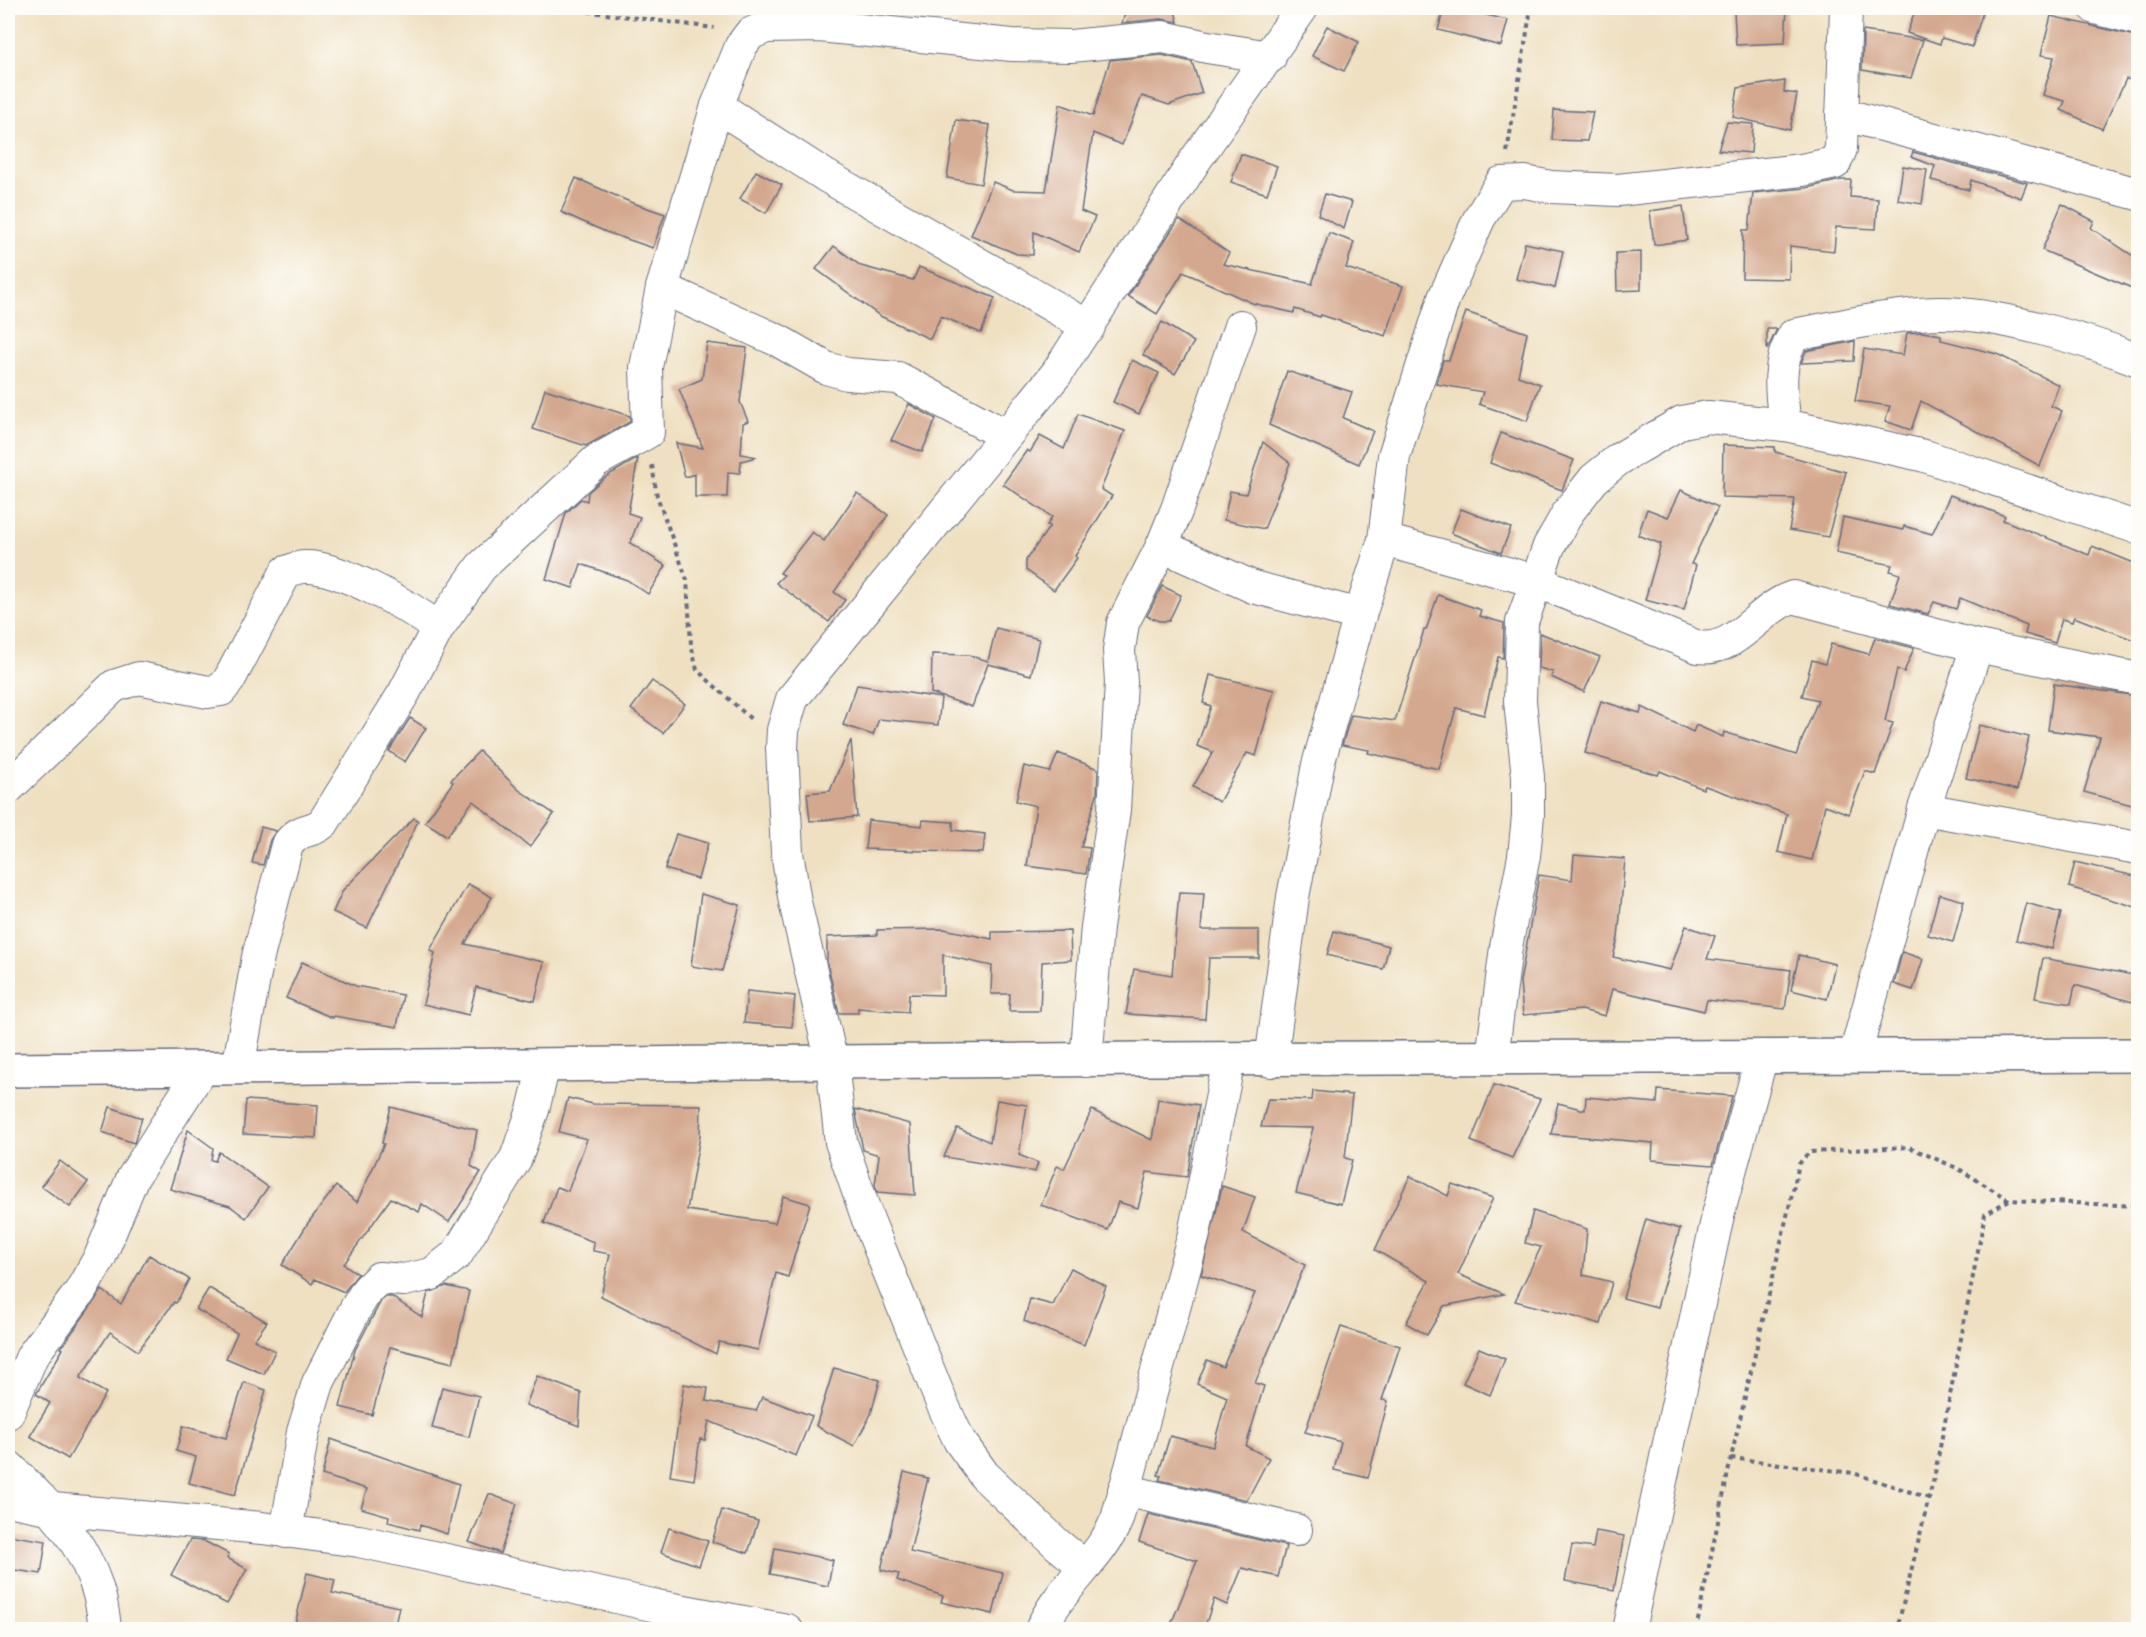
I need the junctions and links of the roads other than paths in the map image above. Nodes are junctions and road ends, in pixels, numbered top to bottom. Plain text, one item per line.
1 (1302, 8) edge
2 (1846, 8) edge
3 (2094, 8) edge
4 (2139, 19) edge
5 (1270, 57) junction
6 (717, 106) junction
7 (1842, 114) junction
8 (2139, 194) edge
9 (662, 288) junction
10 (1240, 326) dead end
11 (1089, 327) junction
12 (2139, 360) edge
13 (1785, 425) junction
14 (1005, 435) junction
15 (2139, 528) edge
16 (1384, 540) junction
17 (1162, 546) junction
18 (1536, 581) junction
19 (1359, 615) junction
20 (438, 628) junction
21 (1977, 646) junction
22 (2139, 679) edge
23 (8, 788) edge
24 (1924, 808) junction
25 (2139, 848) edge
26 (1855, 1055) junction
27 (2139, 1055) edge
28 (1762, 1056) junction
29 (1492, 1058) junction
30 (1229, 1060) junction
31 (1271, 1060) junction
32 (1086, 1062) junction
33 (832, 1064) junction
34 (544, 1065) junction
35 (202, 1068) junction
36 (238, 1068) junction
37 (8, 1070) edge
38 (8, 1413) edge
39 (8, 1466) edge
40 (1124, 1490) junction
41 (8, 1500) edge
42 (53, 1509) junction
43 (1296, 1530) dead end
44 (286, 1532) junction
45 (1084, 1566) junction
46 (683, 1620) edge
47 (105, 1629) edge
48 (787, 1629) edge
49 (1041, 1629) edge
50 (1629, 1629) edge

1 - 5 street
2 - 7 street
3 - 4 street
5 - 6 street
5 - 11 street
6 - 9 street
6 - 11 street
7 - 8 street
7 - 16 street
9 - 14 street
9 - 20 street
10 - 17 street
11 - 14 street
12 - 13 street
13 - 15 street
13 - 18 street
14 - 33 street
16 - 18 street
16 - 19 street
17 - 19 street
17 - 32 street
18 - 21 street
18 - 29 street
19 - 31 street
20 - 23 street
20 - 36 street
21 - 22 street
21 - 24 street
24 - 25 street
24 - 26 street
26 - 27 street
26 - 28 street
28 - 29 street
28 - 50 street
29 - 31 street
30 - 31 street
30 - 32 street
30 - 40 street
32 - 33 street
33 - 34 street
33 - 45 street
34 - 36 street
34 - 44 street
35 - 36 street
35 - 37 street
35 - 38 street
39 - 42 street
40 - 43 street
40 - 45 street
41 - 42 street
42 - 44 street
42 - 47 street
44 - 46 street
45 - 49 street
46 - 48 street

